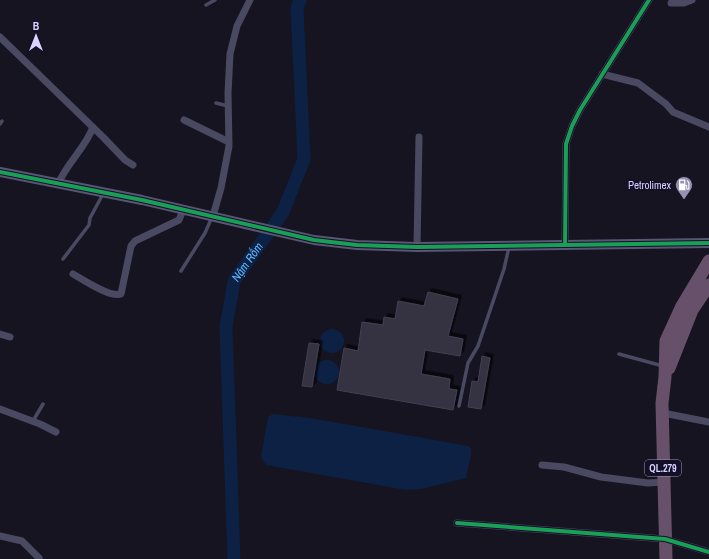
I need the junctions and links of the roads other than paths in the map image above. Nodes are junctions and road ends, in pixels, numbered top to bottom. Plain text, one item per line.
1 (215, 0) edge
2 (250, 0) edge
3 (649, 0) edge
4 (692, 0) edge
5 (672, 3) dead end
6 (206, 5) dead end
7 (0, 37) edge
8 (602, 74) junction
9 (216, 104) dead end
10 (228, 106) junction
11 (184, 120) dead end
12 (94, 128) junction
13 (709, 128) edge
14 (419, 137) dead end
15 (229, 142) junction
16 (132, 166) dead end
17 (0, 172) edge
18 (58, 184) junction
19 (103, 193) junction
20 (183, 210) junction
21 (216, 217) junction
22 (709, 243) edge
23 (565, 245) junction
24 (510, 246) junction
25 (417, 247) junction
26 (63, 259) dead end
27 (709, 260) edge
28 (181, 271) dead end
29 (73, 274) dead end
30 (709, 285) edge
31 (0, 334) edge
32 (10, 337) dead end
33 (619, 354) dead end
34 (667, 370) junction
35 (43, 404) dead end
36 (459, 406) dead end
37 (0, 409) edge
38 (663, 413) junction
39 (33, 421) junction
40 (709, 422) edge
41 (56, 432) dead end
42 (542, 465) dead end
43 (664, 482) junction
44 (457, 523) dead end
45 (0, 536) edge
46 (665, 539) junction
47 (709, 552) edge
48 (39, 558) dead end
49 (666, 559) edge

1 - 6 lane
2 - 10 street
3 - 8 street
4 - 5 street
7 - 12 street
8 - 13 street
8 - 23 street
9 - 10 lane
10 - 15 street
11 - 15 street
12 - 16 street
12 - 18 street
14 - 25 street
15 - 21 street
17 - 18 street
18 - 19 street
19 - 20 street
19 - 26 lane
20 - 21 street
20 - 29 street
21 - 25 street
21 - 28 lane
22 - 23 street
23 - 24 street
24 - 25 street
24 - 36 lane
27 - 34 highway, QL.279
30 - 34 highway, QL.279
31 - 32 street
33 - 34 lane
34 - 38 highway, QL.279
35 - 39 lane
37 - 39 street
38 - 40 street
38 - 43 highway, QL.279
39 - 41 street
42 - 43 street
43 - 46 highway, QL.279
44 - 46 street
45 - 48 street
46 - 47 street
46 - 49 highway, QL.279

